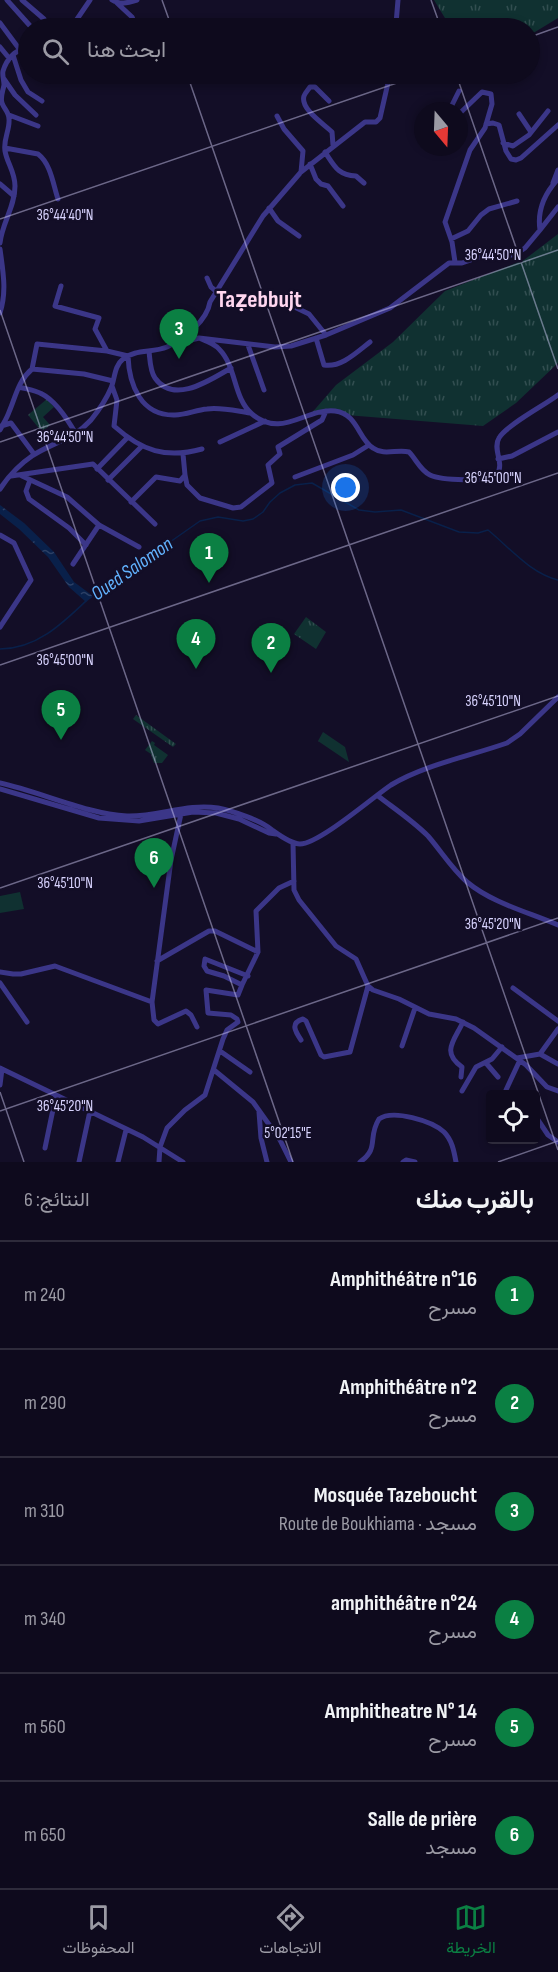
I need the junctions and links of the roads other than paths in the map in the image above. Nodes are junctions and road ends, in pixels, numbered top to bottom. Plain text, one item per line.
1 (7, 0) edge
2 (22, 0) edge
3 (90, 0) edge
4 (136, 0) edge
5 (398, 0) edge
6 (114, 2) edge
7 (23, 18) edge
8 (43, 18) edge
9 (78, 18) edge
10 (132, 18) edge
11 (396, 18) edge
12 (0, 23) edge
13 (0, 47) edge
14 (18, 47) edge
15 (18, 52) edge
16 (11, 57) junction
17 (1, 73) edge
18 (18, 73) edge
19 (23, 84) edge
20 (388, 84) edge
21 (459, 91) dead end
22 (42, 101) dead end
23 (328, 101) dead end
24 (454, 102) edge
25 (468, 105) edge
26 (548, 111) dead end
27 (519, 114) dead end
28 (9, 115) junction
29 (36, 115) dead end
30 (277, 116) dead end
31 (486, 124) junction
32 (558, 125) edge
33 (38, 126) dead end
34 (531, 132) junction
35 (503, 142) junction
36 (333, 145) junction
37 (3, 150) edge
38 (325, 152) junction
39 (310, 164) junction
40 (558, 170) edge
41 (301, 172) junction
42 (558, 179) edge
43 (364, 183) dead end
44 (0, 184) edge
45 (552, 185) junction
46 (14, 196) junction
47 (57, 199) dead end
48 (517, 201) dead end
49 (343, 206) dead end
50 (558, 207) edge
51 (269, 208) junction
52 (0, 213) edge
53 (8, 215) junction
54 (1, 229) edge
55 (540, 230) junction
56 (299, 236) dead end
57 (451, 239) junction
58 (0, 243) edge
59 (0, 249) edge
60 (455, 262) junction
61 (207, 278) dead end
62 (61, 286) dead end
63 (217, 292) junction
64 (280, 300) dead end
65 (0, 313) edge
66 (326, 335) junction
67 (199, 338) junction
68 (316, 338) junction
69 (370, 342) dead end
70 (248, 345) junction
71 (168, 347) junction
72 (107, 351) junction
73 (149, 351) junction
74 (128, 357) junction
75 (231, 368) junction
76 (32, 369) junction
77 (112, 382) junction
78 (19, 387) junction
79 (264, 390) dead end
80 (558, 395) edge
81 (326, 411) junction
82 (250, 412) junction
83 (264, 421) junction
84 (1, 428) edge
85 (558, 432) edge
86 (76, 434) junction
87 (127, 438) junction
88 (220, 442) dead end
89 (369, 445) junction
90 (141, 447) junction
91 (202, 448) dead end
92 (34, 454) junction
93 (183, 454) junction
94 (498, 459) junction
95 (98, 469) junction
96 (185, 475) junction
97 (11, 476) junction
98 (22, 476) junction
99 (295, 477) dead end
100 (0, 478) edge
101 (30, 480) junction
102 (108, 480) junction
103 (180, 481) junction
104 (188, 484) junction
105 (1, 488) edge
106 (131, 502) junction
107 (155, 524) dead end
108 (99, 525) junction
109 (0, 535) edge
110 (86, 545) junction
111 (139, 547) dead end
112 (72, 564) dead end
113 (0, 627) edge
114 (558, 697) edge
115 (0, 783) edge
116 (0, 789) edge
117 (378, 796) junction
118 (181, 814) junction
119 (153, 817) junction
120 (276, 834) junction
121 (293, 843) junction
122 (294, 881) junction
123 (558, 925) edge
124 (258, 952) junction
125 (157, 961) junction
126 (0, 972) edge
127 (248, 976) junction
128 (0, 982) edge
129 (242, 985) junction
130 (368, 986) junction
131 (513, 988) dead end
132 (152, 1002) junction
133 (416, 1008) junction
134 (27, 1022) dead end
135 (462, 1022) junction
136 (558, 1022) edge
137 (197, 1027) dead end
138 (558, 1029) edge
139 (301, 1040) dead end
140 (402, 1046) dead end
141 (502, 1047) junction
142 (220, 1051) junction
143 (540, 1054) junction
144 (518, 1059) junction
145 (486, 1063) junction
146 (558, 1064) edge
147 (1, 1069) edge
148 (214, 1070) junction
149 (250, 1072) dead end
150 (461, 1077) dead end
151 (498, 1077) dead end
152 (0, 1085) edge
153 (507, 1090) edge
154 (462, 1091) dead end
155 (558, 1091) edge
156 (56, 1095) junction
157 (259, 1110) junction
158 (90, 1111) junction
159 (540, 1123) edge
160 (126, 1130) junction
161 (558, 1142) edge
162 (159, 1146) junction
163 (45, 1148) dead end
164 (79, 1162) edge
165 (118, 1162) edge
166 (159, 1162) edge
167 (183, 1162) edge
168 (267, 1162) edge
169 (291, 1162) edge
170 (360, 1162) edge
171 (403, 1162) edge
172 (415, 1162) edge
173 (456, 1162) edge

1 - 7 street
2 - 8 street
3 - 9 street
4 - 6 street
5 - 11 street
6 - 10 street
12 - 14 street
13 - 16 street
15 - 16 street
16 - 17 street
16 - 18 street
17 - 28 street
17 - 29 street
19 - 22 street
20 - 36 street
21 - 24 street
23 - 36 street
25 - 31 street
26 - 34 street
27 - 34 street
28 - 33 street
28 - 37 street
30 - 41 street
31 - 35 street
31 - 57 street
32 - 35 street
34 - 35 street
36 - 38 street
37 - 46 street
37 - 47 street
38 - 39 street
38 - 43 street
39 - 41 street
39 - 49 street
40 - 45 street
41 - 51 street
42 - 45 street
44 - 46 street
45 - 55 street
46 - 53 street
48 - 57 street
50 - 55 street
51 - 56 street
51 - 63 street
52 - 53 street
53 - 54 street
54 - 58 street
55 - 60 street
57 - 60 street
59 - 65 street
60 - 66 street
61 - 63 street
62 - 72 street
63 - 71 street
64 - 66 street
66 - 68 street
67 - 70 street
67 - 71 street
67 - 75 street
68 - 69 street
68 - 70 street
70 - 79 street
71 - 73 street
72 - 74 street
72 - 76 street
73 - 74 street
73 - 75 street
74 - 77 street
74 - 82 street
75 - 82 street
76 - 77 street
76 - 78 street
77 - 86 street
77 - 87 street
78 - 84 street
78 - 86 street
80 - 94 street
81 - 83 street
81 - 89 street
81 - 104 street
82 - 83 street
83 - 88 street
84 - 92 street
85 - 94 street
86 - 92 street
87 - 90 street
87 - 95 street
89 - 94 street
89 - 99 street
90 - 93 street
90 - 102 street
91 - 93 street
92 - 97 street
93 - 96 street
95 - 98 street
95 - 102 street
96 - 103 street
96 - 104 street
97 - 98 street
97 - 105 street
98 - 101 street
100 - 105 street
101 - 108 street
101 - 110 street
102 - 106 street
103 - 104 street
103 - 106 street
106 - 107 street
108 - 110 street
108 - 111 street
109 - 113 street
110 - 112 street
114 - 117 street
115 - 119 street
116 - 119 street
117 - 121 street
117 - 123 street
118 - 119 street
118 - 120 street
118 - 125 street
119 - 120 street
120 - 121 street
121 - 122 street
122 - 124 street
122 - 130 street
124 - 125 street
124 - 127 street
125 - 132 street
126 - 132 street
127 - 129 street
127 - 129 street
128 - 134 street
129 - 142 street
130 - 133 street
130 - 139 street
131 - 136 street
132 - 137 street
133 - 135 street
133 - 140 street
135 - 141 street
135 - 150 street
138 - 143 street
141 - 144 street
141 - 145 street
142 - 148 street
142 - 149 street
143 - 144 street
143 - 146 street
144 - 153 street
144 - 155 street
145 - 151 street
145 - 154 street
147 - 152 street
147 - 156 street
148 - 157 street
148 - 162 street
156 - 158 street
156 - 163 street
157 - 168 street
157 - 169 street
158 - 160 street
158 - 164 street
159 - 161 street
160 - 162 street
160 - 165 street
162 - 166 street
162 - 167 street
170 - 173 street
171 - 172 street

